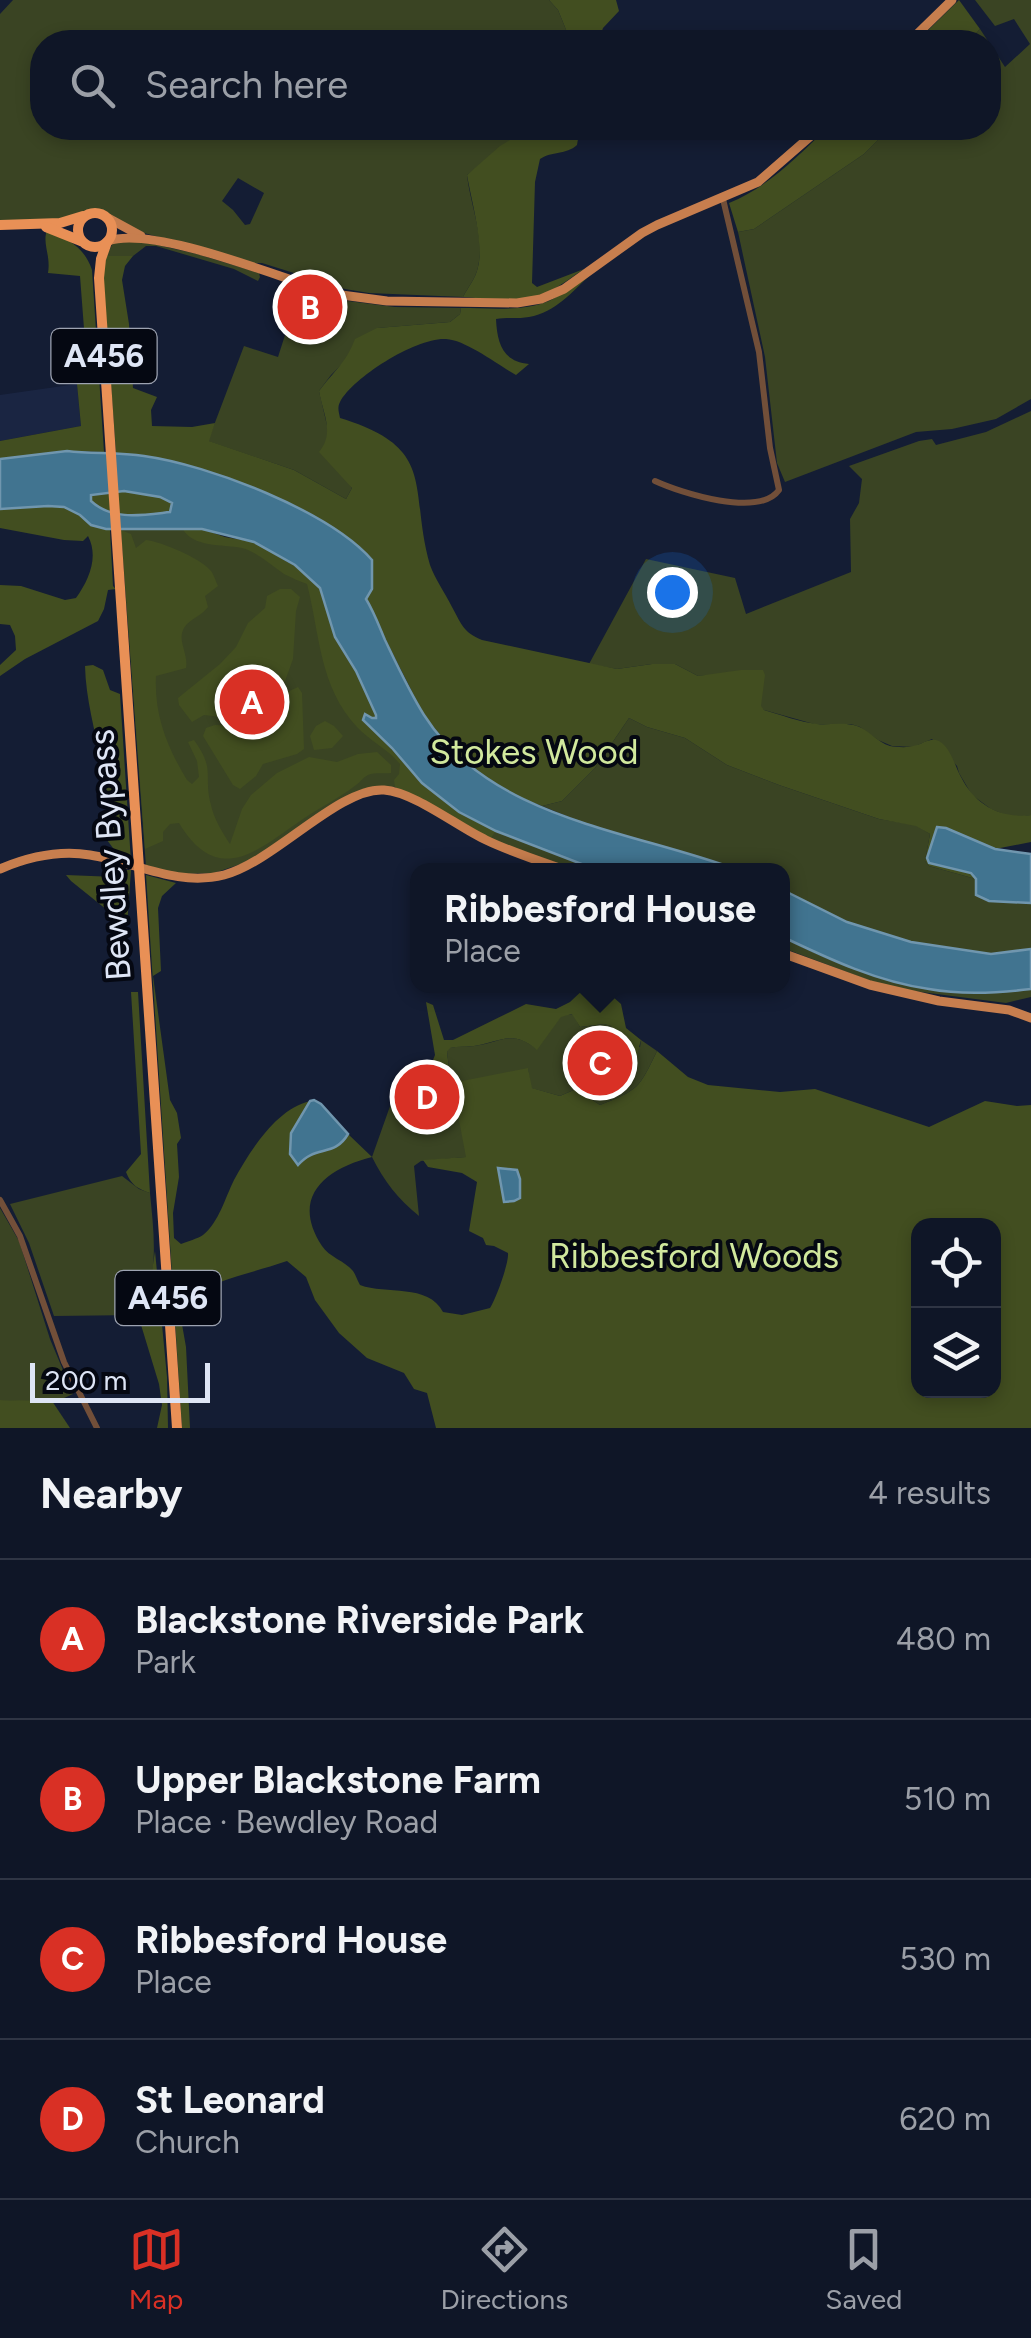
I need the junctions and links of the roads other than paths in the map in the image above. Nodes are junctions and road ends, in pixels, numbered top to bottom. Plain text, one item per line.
1 (952, 0) edge
2 (921, 30) edge
3 (806, 140) edge
4 (722, 199) junction
5 (84, 216) junction
6 (108, 218) junction
7 (0, 225) edge
8 (39, 225) junction
9 (142, 237) junction
10 (84, 242) junction
11 (108, 242) junction
12 (99, 278) junction
13 (655, 481) dead end
14 (546, 863) edge
15 (0, 868) edge
16 (790, 955) edge
17 (1031, 1018) edge
18 (0, 1200) edge
19 (98, 1428) edge
20 (176, 1428) edge

1 - 2 main road
3 - 4 main road
4 - 9 main road
4 - 13 street
5 - 6 highway
5 - 8 highway
5 - 10 highway, A456
6 - 9 main road
6 - 11 highway, A456
7 - 8 highway
8 - 10 highway
9 - 11 main road
10 - 11 highway
10 - 12 highway, Bewdley Bypass / A456
11 - 12 highway, Bewdley Bypass / A456
12 - 20 highway, Bewdley Bypass / A456
14 - 15 main road
16 - 17 main road
18 - 19 street

